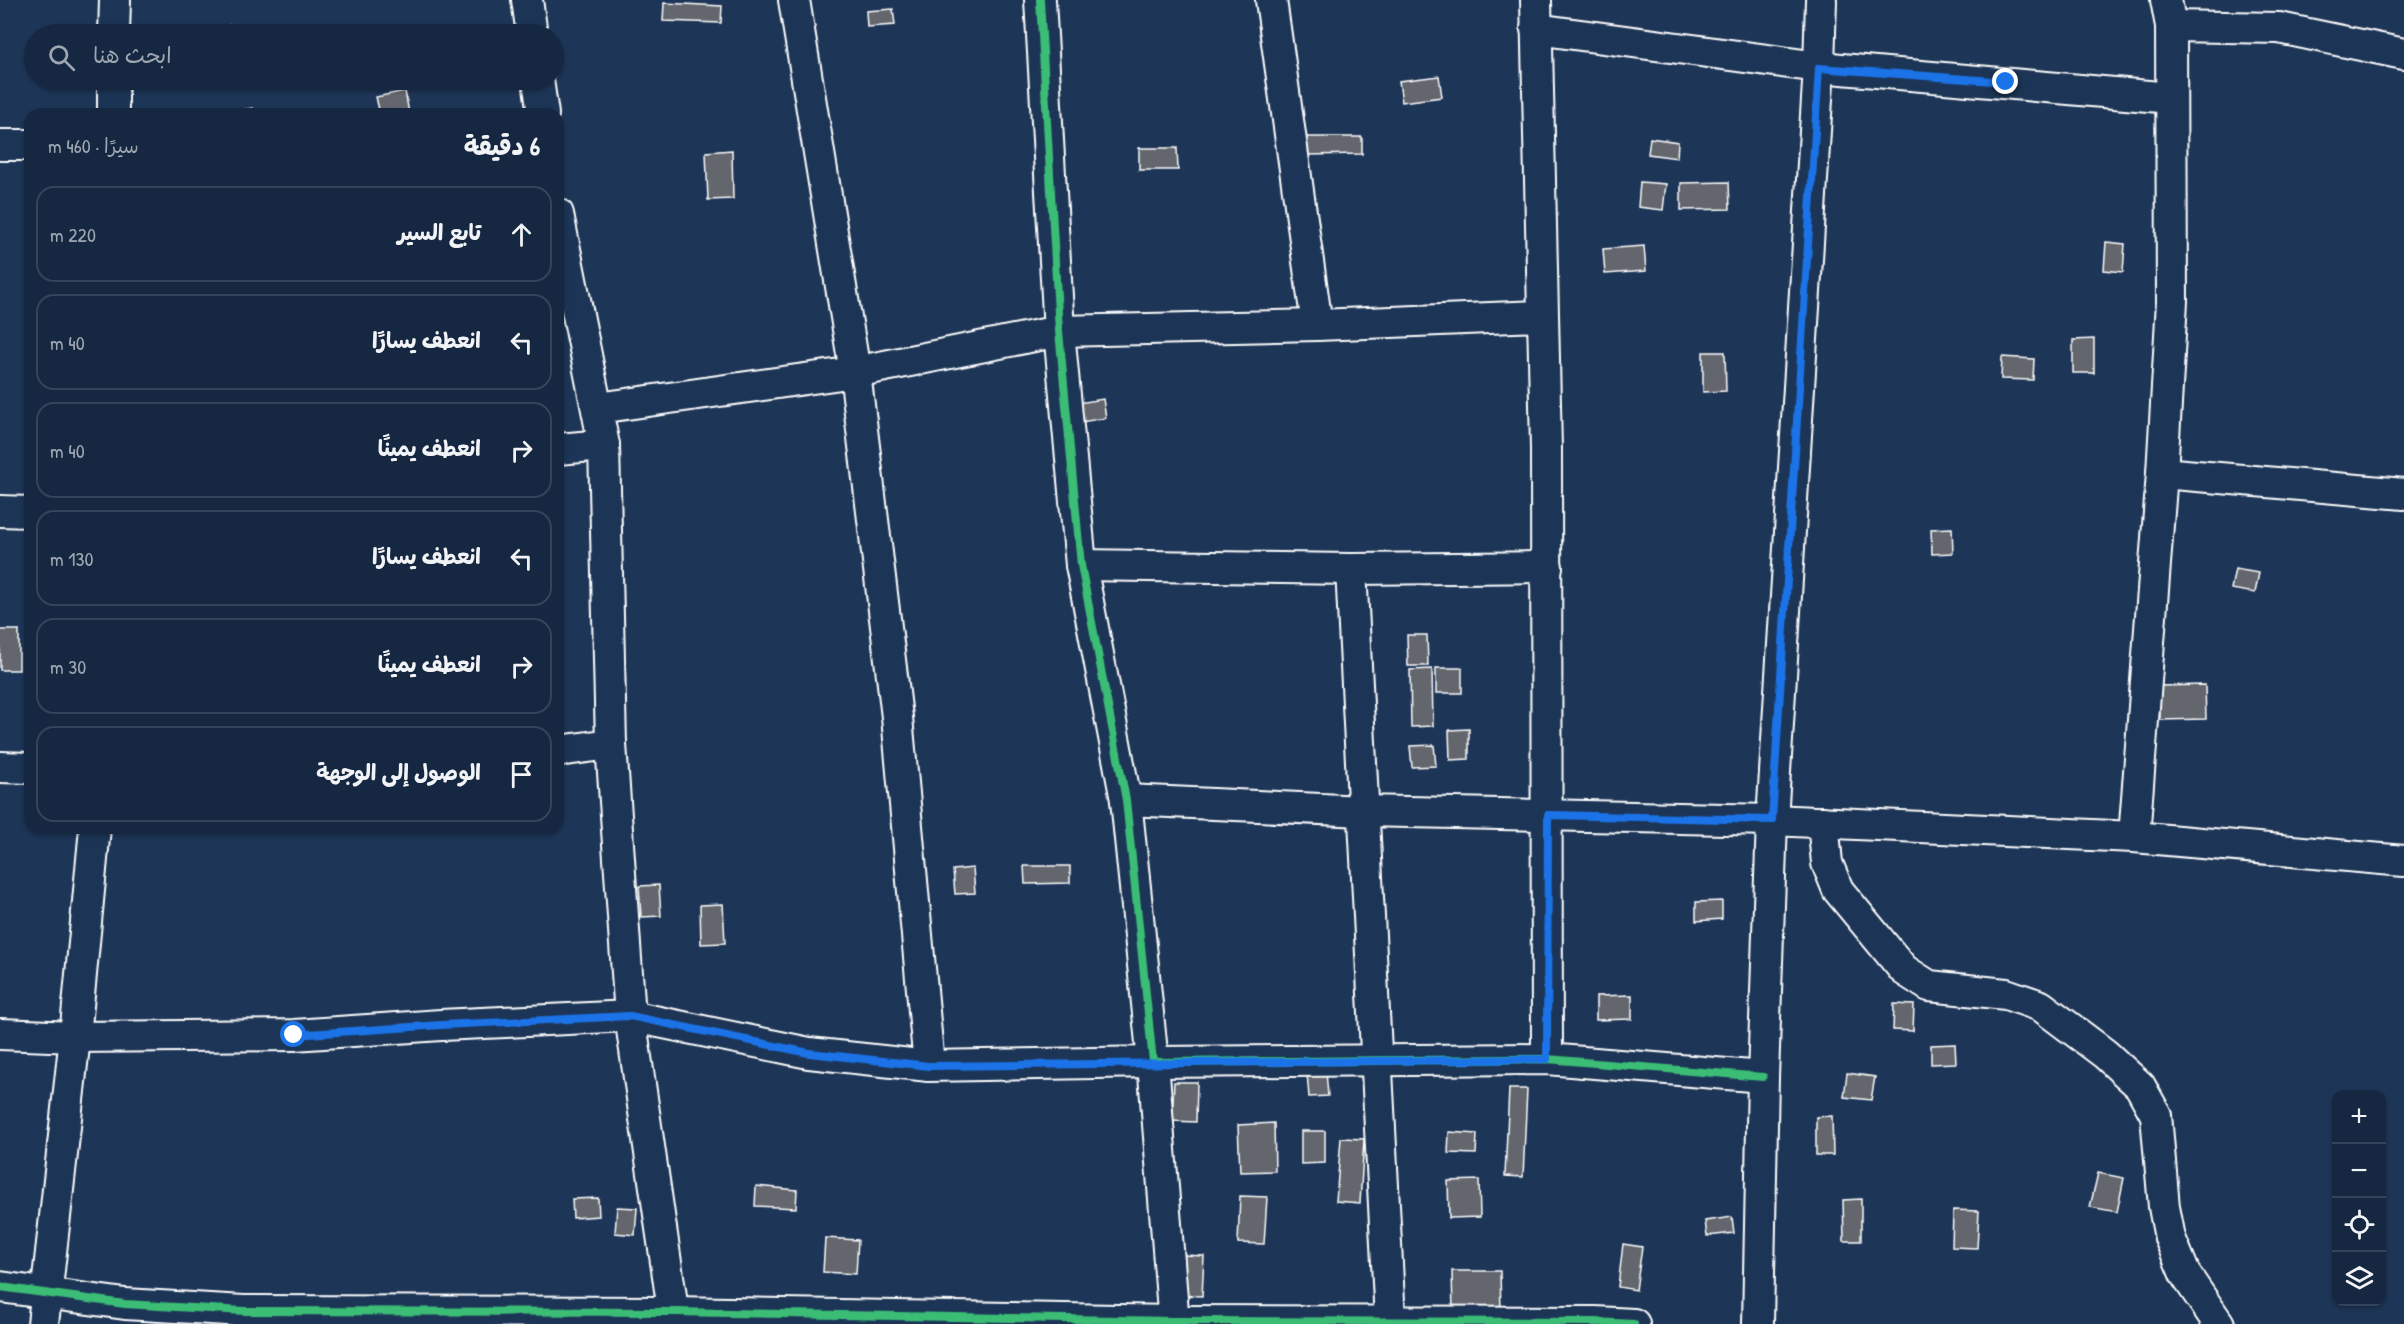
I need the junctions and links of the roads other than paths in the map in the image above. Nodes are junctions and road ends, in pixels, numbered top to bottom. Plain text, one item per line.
1 (115, 0) edge
2 (527, 0) edge
3 (794, 0) edge
4 (1040, 0) edge
5 (1271, 0) edge
6 (1821, 0) edge
7 (2168, 13) edge
8 (1536, 14) edge
9 (114, 24) edge
10 (531, 24) edge
11 (2404, 54) edge
12 (1819, 68) junction
13 (113, 90) edge
14 (539, 90) edge
15 (2171, 98) junction
16 (113, 108) edge
17 (542, 108) edge
18 (24, 144) edge
19 (0, 145) edge
20 (564, 243) edge
21 (1542, 315) junction
22 (1317, 325) junction
23 (1059, 331) junction
24 (855, 372) junction
25 (598, 408) junction
26 (604, 445) junction
27 (564, 448) edge
28 (2162, 473) junction
29 (2404, 494) edge
30 (0, 511) edge
31 (24, 512) edge
32 (1081, 565) junction
33 (1547, 567) junction
34 (1351, 569) junction
35 (611, 744) junction
36 (564, 750) edge
37 (0, 768) edge
38 (24, 768) edge
39 (1126, 800) junction
40 (1363, 811) junction
41 (1548, 815) junction
42 (1772, 820) junction
43 (1823, 822) junction
44 (94, 834) edge
45 (2134, 837) junction
46 (2404, 861) edge
47 (630, 1016) junction
48 (0, 1034) edge
49 (75, 1037) junction
50 (1547, 1059) junction
51 (1377, 1060) junction
52 (1153, 1062) junction
53 (929, 1066) junction
54 (1763, 1077) junction
55 (0, 1287) edge
56 (45, 1293) junction
57 (675, 1318) edge
58 (1390, 1321) junction
59 (1174, 1322) edge
60 (43, 1324) edge
61 (1634, 1324) edge
62 (1758, 1324) edge
63 (2219, 1324) edge

1 - 9 street
2 - 10 street
3 - 24 street
4 - 23 street
5 - 22 street
6 - 12 street
7 - 11 street
7 - 15 street
8 - 12 street
8 - 21 street
12 - 15 street
12 - 42 street
13 - 16 street
14 - 17 street
15 - 28 street
18 - 19 street
20 - 25 street
21 - 22 street
21 - 33 street
22 - 23 street
23 - 24 street
23 - 32 street
24 - 25 street
24 - 53 street
25 - 26 street
26 - 27 street
26 - 35 street
28 - 29 street
28 - 45 street
30 - 31 street
32 - 34 street
32 - 39 street
33 - 34 street
33 - 41 street
34 - 40 street
35 - 36 street
35 - 47 street
37 - 38 street
39 - 40 street
39 - 52 street
40 - 41 street
40 - 51 street
41 - 42 street
41 - 50 street
42 - 43 street
42 - 54 street
43 - 45 street
43 - 63 street
44 - 49 street
45 - 46 street
47 - 49 street
47 - 53 street
47 - 57 street
48 - 49 street
49 - 56 street
50 - 51 street
50 - 54 street
51 - 52 street
51 - 58 street
52 - 53 street
52 - 59 street
54 - 62 street
55 - 56 street
56 - 57 street
56 - 60 street
57 - 59 street
58 - 59 street
58 - 61 street

